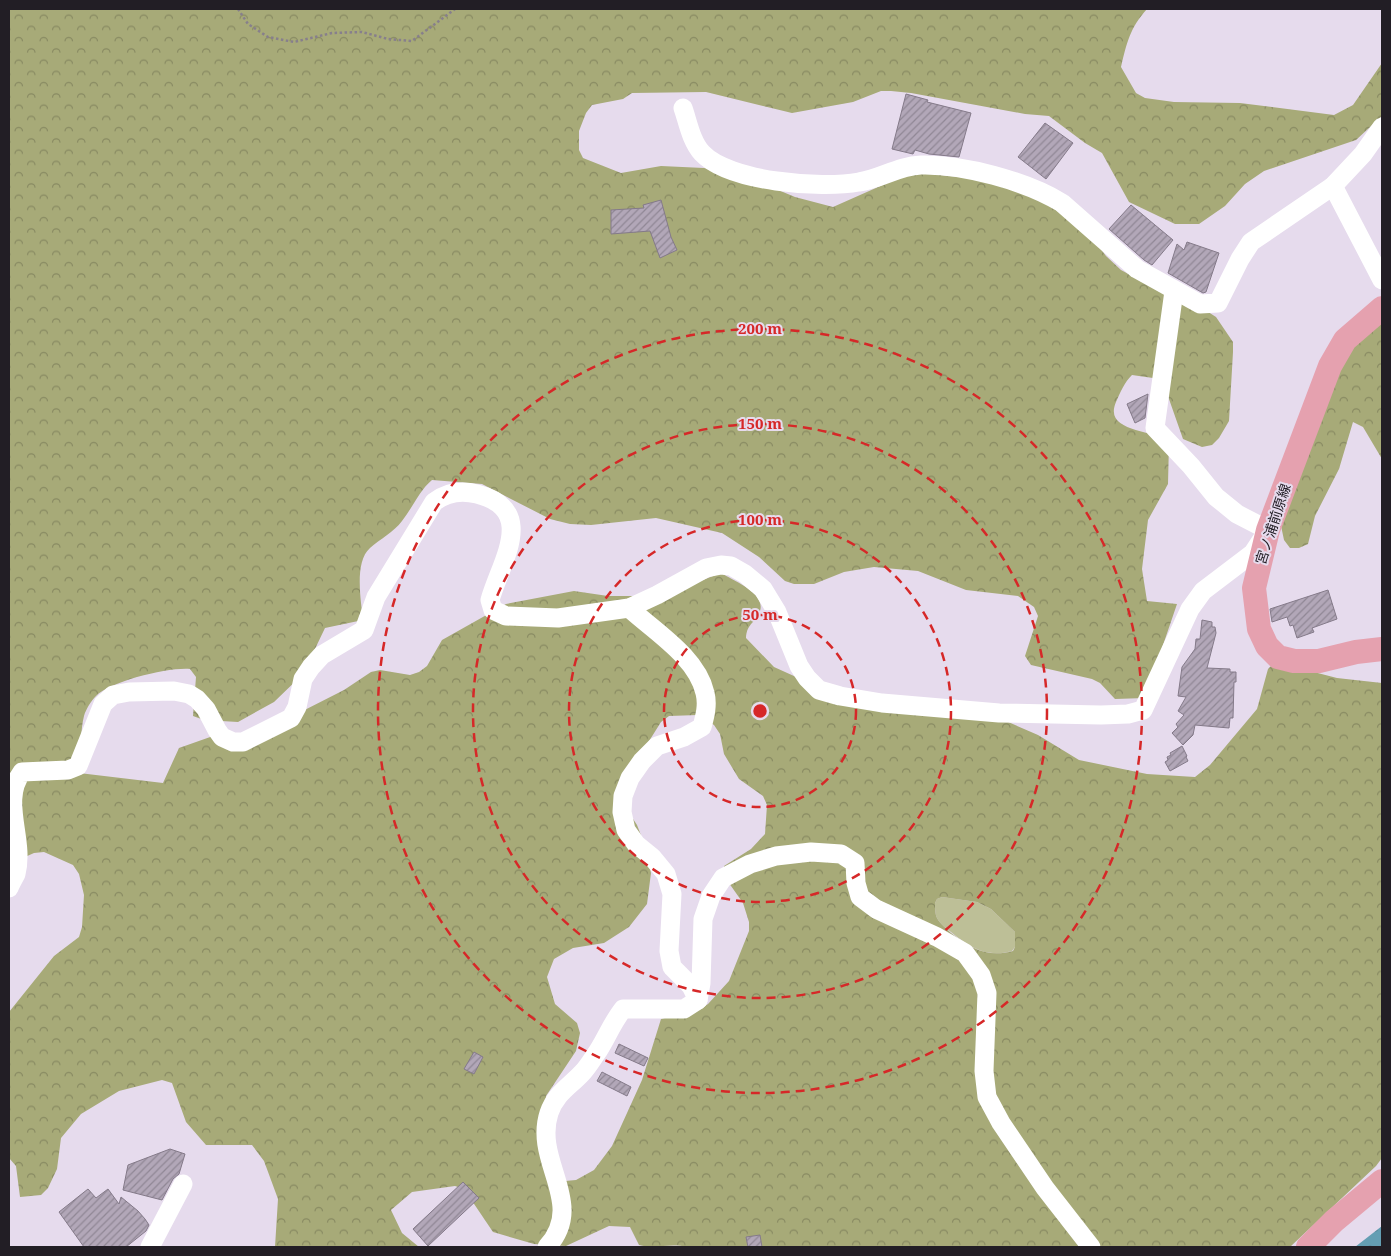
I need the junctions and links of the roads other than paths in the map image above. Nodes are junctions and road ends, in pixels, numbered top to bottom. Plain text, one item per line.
1 (683, 108) dead end
2 (1382, 127) edge
3 (1333, 186) junction
4 (1382, 280) edge
5 (1174, 291) junction
6 (1382, 308) edge
7 (1268, 530) junction
8 (629, 608) junction
9 (1382, 649) edge
10 (9, 888) edge
11 (698, 1000) junction
12 (1382, 1180) edge
13 (183, 1184) dead end
14 (150, 1247) edge
15 (547, 1247) edge
16 (1091, 1247) edge
17 (1308, 1247) edge

1 - 5 street
2 - 3 street
3 - 4 street
3 - 5 street
5 - 7 street
6 - 7 main road, 宮ノ浦前原線
7 - 8 street
7 - 9 main road, 宮ノ浦前原線
8 - 10 street
8 - 11 street
11 - 15 street
11 - 16 street
12 - 17 main road
13 - 14 street

